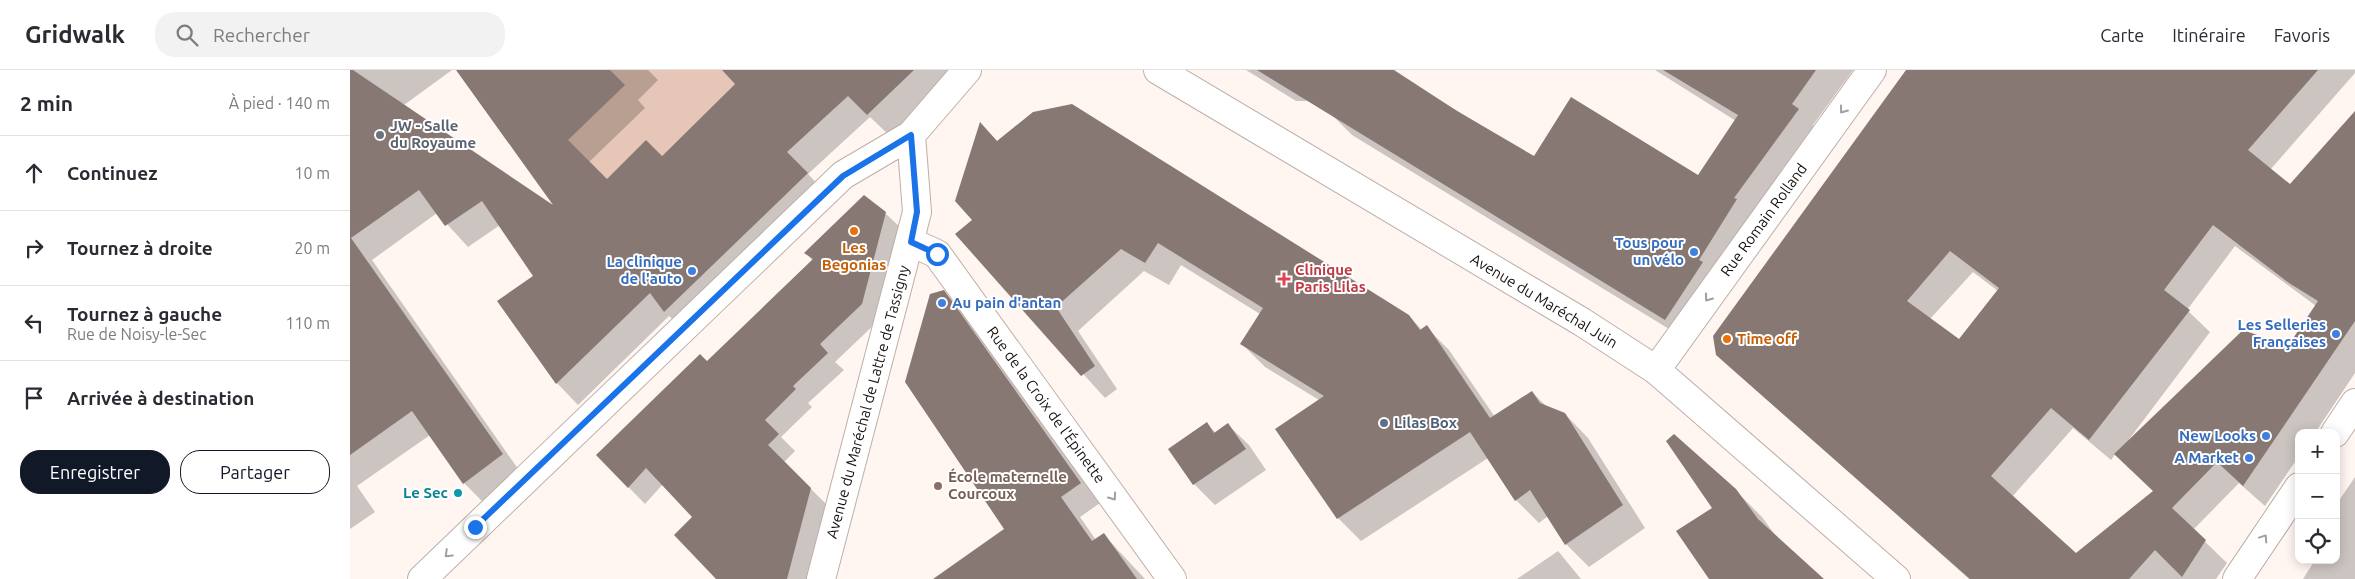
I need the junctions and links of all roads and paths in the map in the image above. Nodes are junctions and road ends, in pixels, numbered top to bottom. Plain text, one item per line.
1 (966, 70) edge
2 (1158, 70) edge
3 (1872, 70) edge
4 (911, 135) junction
5 (911, 242) junction
6 (1656, 370) junction
7 (2355, 403) edge
8 (2338, 429) edge
9 (2295, 493) edge
10 (422, 579) edge
11 (821, 579) edge
12 (1172, 579) edge
13 (1896, 579) edge
14 (2237, 579) edge

1 - 4 street
2 - 6 street, Avenue du Maréchal Juin
3 -> 6 street, Rue Romain Rolland
4 - 5 street, Avenue du Maréchal de Lattre de Tassigny
4 -> 10 street
5 - 11 street, Avenue du Maréchal de Lattre de Tassigny
5 -> 12 street, Rue de la Croix de l'Épinette
6 - 13 street, Avenue du Maréchal Juin
7 - 8 street
14 -> 9 street

